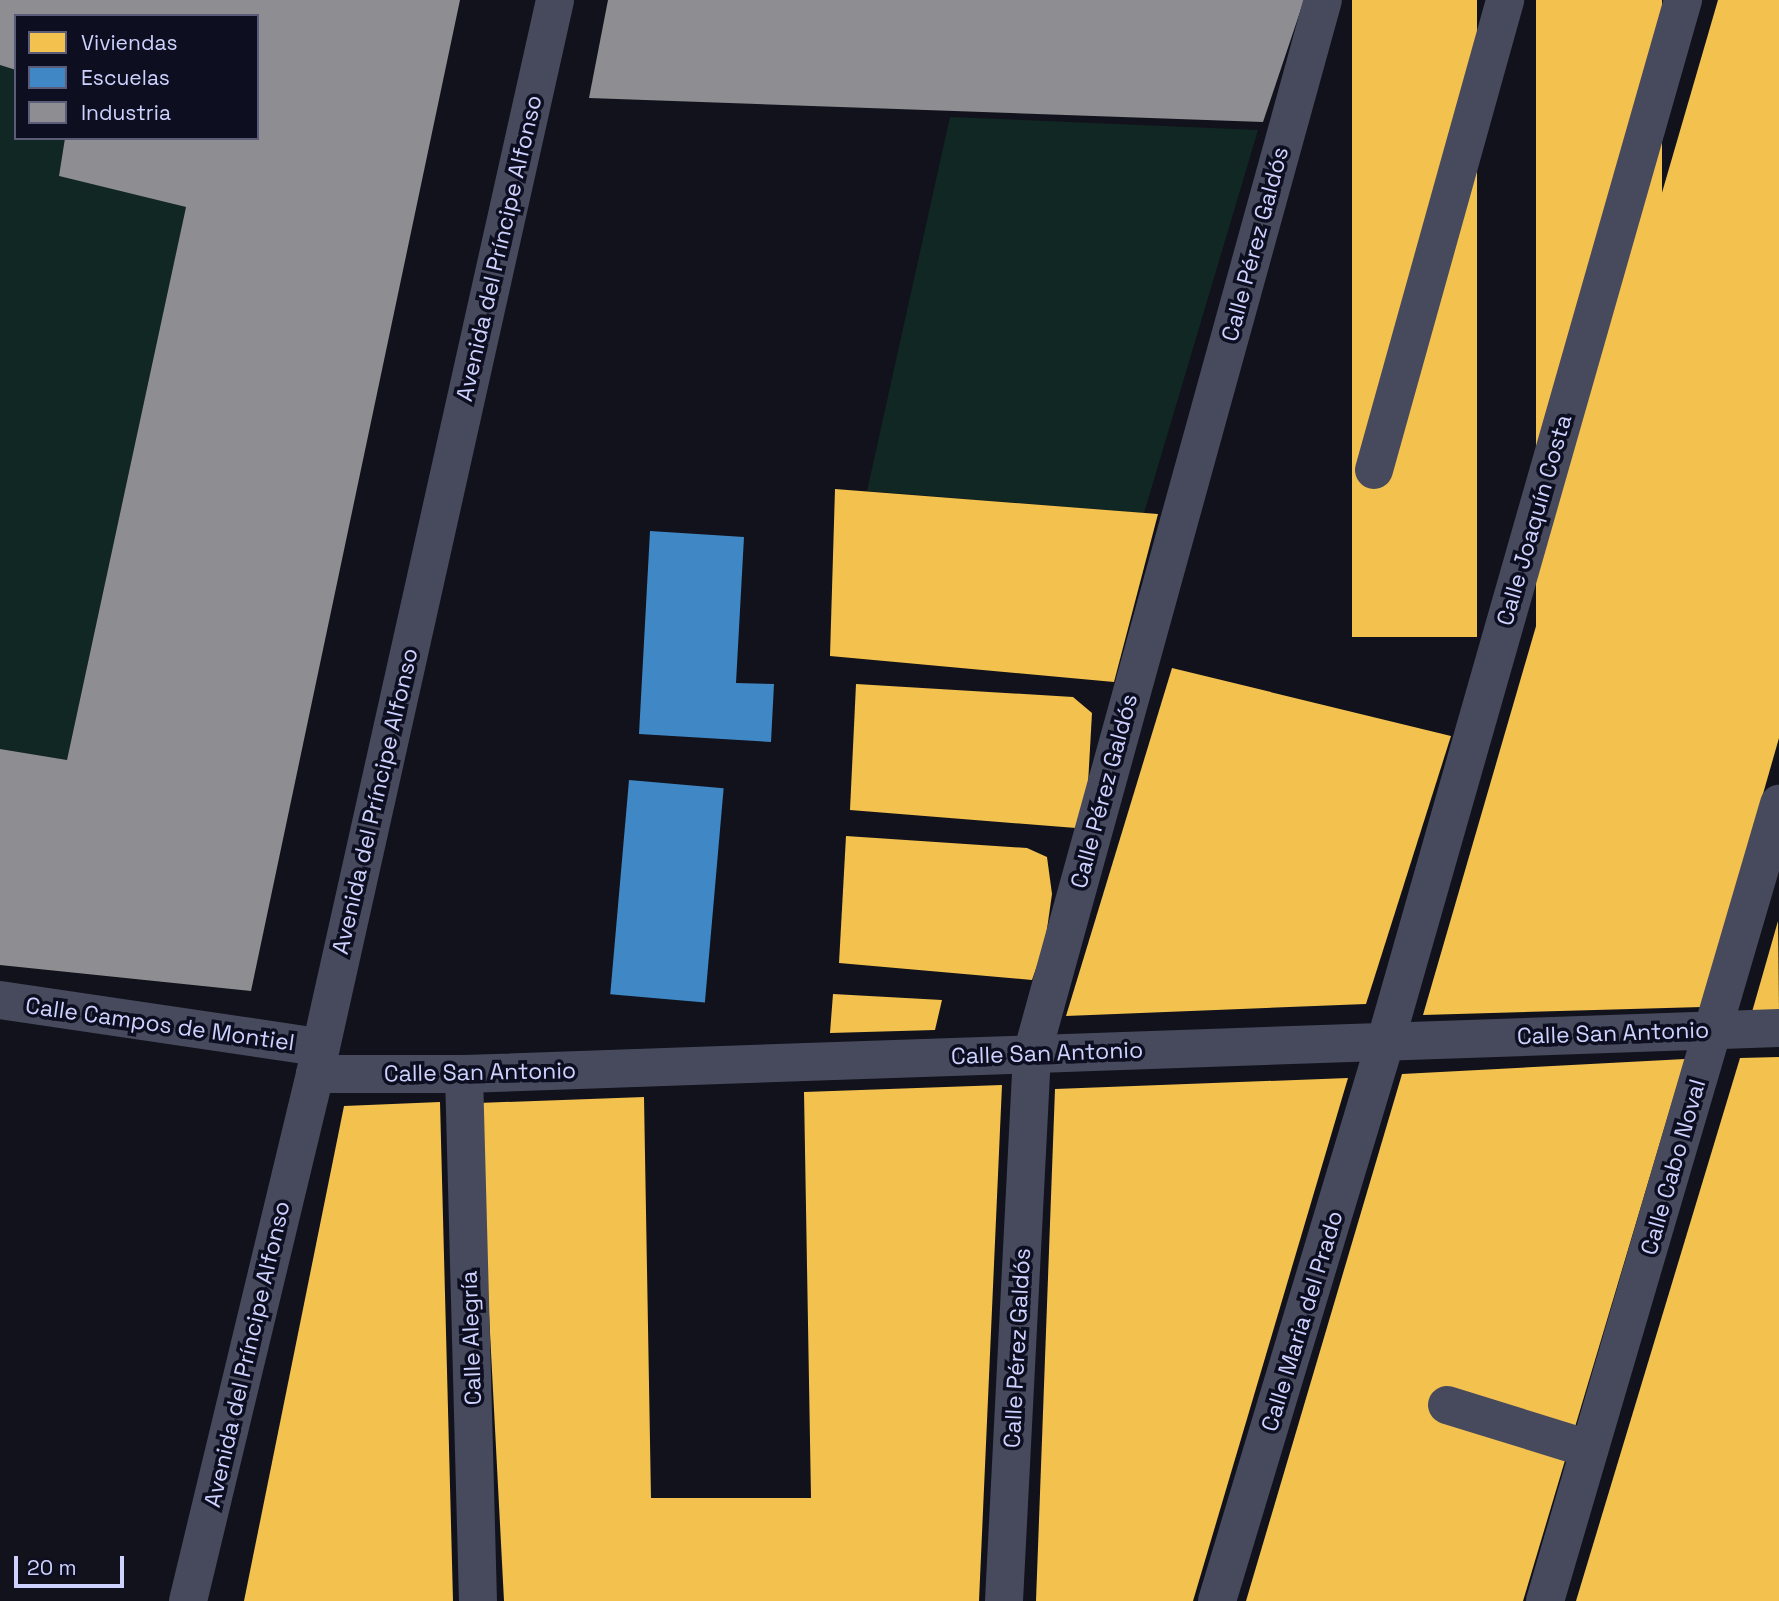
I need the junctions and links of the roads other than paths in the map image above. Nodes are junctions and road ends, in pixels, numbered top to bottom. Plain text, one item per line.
1 (555, 0) edge
2 (1323, 0) edge
3 (1505, 0) edge
4 (1682, 0) edge
5 (1374, 470) dead end
6 (1779, 804) edge
7 (0, 1000) edge
8 (1779, 1028) edge
9 (1713, 1030) junction
10 (1386, 1040) junction
11 (1032, 1054) junction
12 (317, 1061) junction
13 (464, 1074) junction
14 (1447, 1405) dead end
15 (1589, 1449) junction
16 (188, 1601) edge
17 (478, 1601) edge
18 (1004, 1601) edge
19 (1217, 1601) edge
20 (1545, 1601) edge

1 - 12 street, Avenida del Príncipe Alfonso
2 - 11 street, Calle Pérez Galdós
3 - 5 street
4 - 10 street, Calle Joaquín Costa
6 - 9 street, Calle Cabo Noval
7 - 12 street, Calle Campos de Montiel
8 - 9 street, Calle San Antonio
9 - 10 street, Calle San Antonio
9 - 15 street, Calle Cabo Noval
10 - 11 street, Calle San Antonio
10 - 19 street, Calle Maria del Prado
11 - 13 street, Calle San Antonio
11 - 18 street, Calle Pérez Galdós
12 - 13 street, Calle San Antonio
12 - 16 street, Avenida del Príncipe Alfonso
13 - 17 street, Calle Alegría
14 - 15 street
15 - 20 street, Calle Cabo Noval

